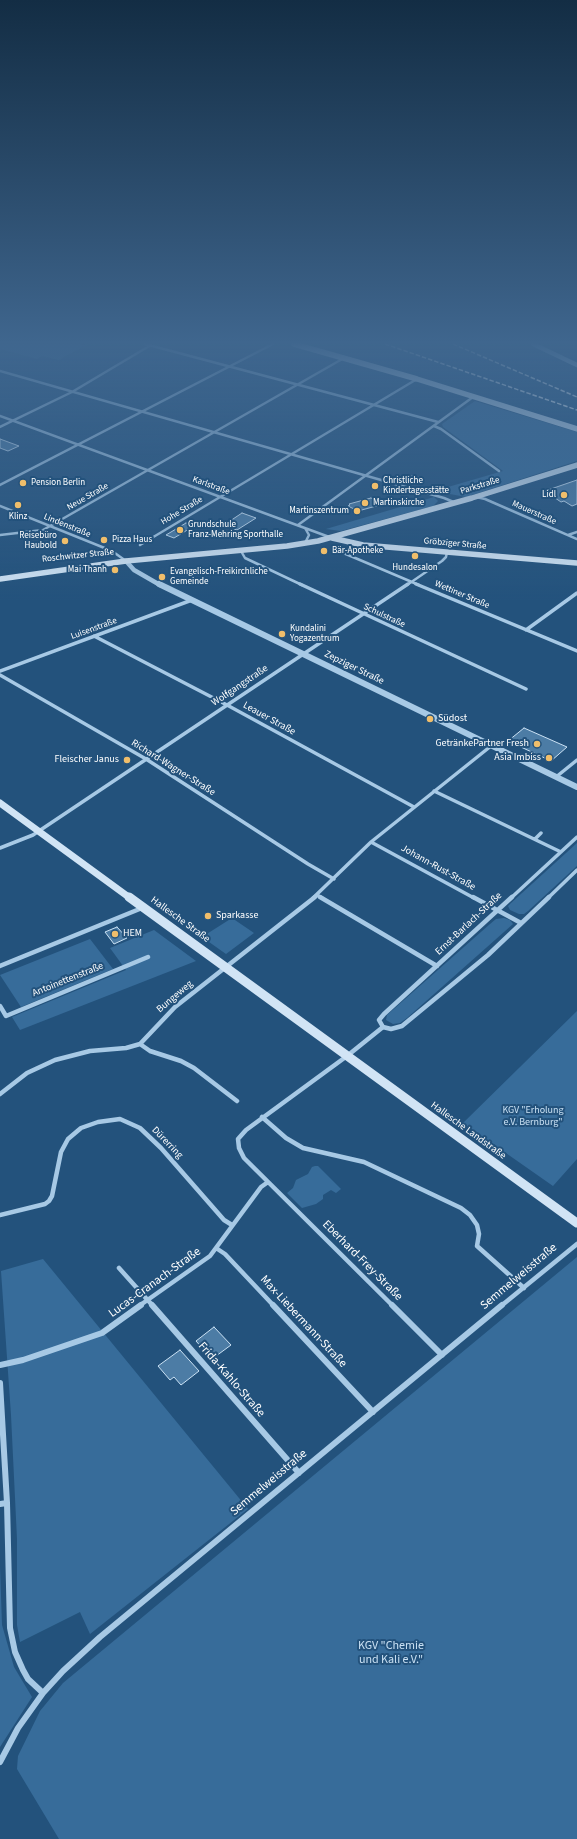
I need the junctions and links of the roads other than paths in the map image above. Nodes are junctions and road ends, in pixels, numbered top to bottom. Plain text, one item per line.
1 (36, 430) edge
2 (108, 430) edge
3 (207, 430) edge
4 (219, 430) edge
5 (333, 430) edge
6 (429, 430) edge
7 (442, 430) edge
8 (215, 432) junction
9 (78, 445) junction
10 (292, 454) junction
11 (577, 466) edge
12 (148, 470) junction
13 (499, 471) dead end
14 (365, 475) junction
15 (0, 484) edge
16 (436, 495) junction
17 (486, 496) junction
18 (220, 497) junction
19 (456, 503) junction
20 (0, 506) edge
21 (439, 507) junction
22 (298, 525) junction
23 (50, 526) junction
24 (305, 528) junction
25 (577, 532) edge
26 (0, 535) edge
27 (567, 535) junction
28 (332, 538) junction
29 (577, 539) edge
30 (304, 544) junction
31 (140, 545) dead end
32 (241, 551) junction
33 (341, 552) dead end
34 (447, 552) junction
35 (126, 561) junction
36 (577, 563) edge
37 (0, 574) edge
38 (0, 579) edge
39 (411, 581) junction
40 (577, 593) edge
41 (192, 600) junction
42 (362, 613) junction
43 (526, 630) junction
44 (94, 636) junction
45 (577, 651) edge
46 (303, 654) junction
47 (0, 670) edge
48 (0, 675) edge
49 (526, 689) dead end
50 (227, 705) junction
51 (491, 746) junction
52 (146, 759) junction
53 (577, 760) edge
54 (556, 777) junction
55 (577, 787) edge
56 (434, 791) junction
57 (0, 803) edge
58 (414, 807) junction
59 (39, 831) junction
60 (541, 833) dead end
61 (577, 837) edge
62 (535, 839) junction
63 (371, 842) junction
64 (0, 848) edge
65 (561, 852) junction
66 (577, 870) edge
67 (334, 879) junction
68 (317, 895) junction
69 (143, 907) junction
70 (497, 910) junction
71 (522, 923) junction
72 (148, 957) dead end
73 (0, 966) edge
74 (437, 966) junction
75 (226, 968) junction
76 (0, 1006) edge
77 (382, 1027) junction
78 (140, 1044) junction
79 (347, 1056) junction
80 (0, 1094) edge
81 (237, 1101) dead end
82 (262, 1118) junction
83 (268, 1182) junction
84 (0, 1215) edge
85 (577, 1223) edge
86 (232, 1225) junction
87 (577, 1244) edge
88 (216, 1248) junction
89 (119, 1268) dead end
90 (524, 1288) junction
91 (148, 1300) junction
92 (442, 1355) junction
93 (0, 1365) edge
94 (0, 1384) edge
95 (373, 1412) junction
96 (299, 1473) junction
97 (7, 1503) junction
98 (0, 1504) edge
99 (43, 1693) junction
100 (0, 1762) edge

1 - 9 street, Karlstraße
2 - 9 street
3 - 8 street
4 - 8 street, Neue Straße
5 - 10 street, Hohe Straße
6 - 14 street
7 - 13 street
8 - 10 street
8 - 12 street, Neue Straße
9 - 12 street, Karlstraße
9 - 15 street
10 - 14 street
10 - 18 street, Hohe Straße
11 - 17 main road, Parkstraße
12 - 18 street, Karlstraße
12 - 23 street, Neue Straße
14 - 16 street
14 - 22 street
16 - 19 street
16 - 21 street
17 - 19 main road, Parkstraße
17 - 27 street, Mauerstraße
18 - 22 street, Karlstraße
18 - 31 street, Hohe Straße
19 - 21 main road, Parkstraße
20 - 23 street, Lindenstraße
21 - 28 main road, Parkstraße
22 - 24 street, Karlstraße
23 - 26 street, Neue Straße
23 - 35 street, Lindenstraße
24 - 28 street, Karlstraße
24 - 30 street
25 - 27 street
27 - 29 street, Mauerstraße
28 - 30 main road, Parkstraße
28 - 34 main road, Gröbziger Straße
30 - 32 main road, Parkstraße
32 - 35 main road, Parkstraße
32 - 42 street, Schulstraße
33 - 39 street, Wettiner Straße
34 - 36 main road, Gröbziger Straße
34 - 39 street, Wolfgangstraße
35 - 37 main road, Roschwitzer Straße
35 - 38 main road, Roschwitzer Straße
35 - 41 street, Zepziger Straße
39 - 42 street, Wolfgangstraße
39 - 43 street, Wettiner Straße
40 - 43 street
41 - 44 street, Luisenstraße
41 - 46 street, Zepziger Straße
42 - 46 street, Wolfgangstraße
42 - 49 street, Schulstraße
43 - 45 street, Wettiner Straße
44 - 47 street, Luisenstraße
44 - 50 street, Leauer Straße
46 - 50 street, Wolfgangstraße
46 - 51 street, Zepziger Straße
48 - 52 street, Richard-Wagner-Straße
50 - 52 street, Wolfgangstraße
50 - 58 street, Leauer Straße
51 - 54 street, Zepziger Straße
51 - 56 street
52 - 59 street, Wolfgangstraße
52 - 67 street, Richard-Wagner-Straße
53 - 54 street
54 - 55 street, Zepziger Straße
56 - 58 street
56 - 62 street
57 - 59 main road, Hallesche Straße
58 - 63 street
59 - 64 street, Wolfgangstraße
59 - 69 main road, Hallesche Straße
60 - 62 street
61 - 65 street, Ernst-Barlach-Straße
62 - 65 street
63 - 67 street
63 - 70 street, Johann-Rust-Straße
65 - 70 street, Ernst-Barlach-Straße
66 - 71 street
67 - 68 street
68 - 74 street
68 - 75 street
69 - 73 street
69 - 75 main road, Hallesche Straße
70 - 71 street, Johann-Rust-Straße
70 - 74 street, Ernst-Barlach-Straße
71 - 77 street
72 - 76 street, Antoinettenstraße
74 - 77 street, Ernst-Barlach-Straße
75 - 78 street, Bungeweg
75 - 79 main road, Hallesche Straße
77 - 79 street
78 - 80 street
78 - 81 street
79 - 82 street
79 - 85 main road, Hallesche Landstraße
82 - 83 street
82 - 90 street
83 - 86 street, Lucas-Cranach-Straße
83 - 92 street, Eberhard-Frey-Straße
84 - 86 street, Dürerring
86 - 88 street, Lucas-Cranach-Straße
87 - 90 street, Semmelweisstraße
88 - 91 street, Lucas-Cranach-Straße
88 - 95 street, Max-Liebermann-Straße
89 - 91 street, Frida-Kahlo-Straße
90 - 92 street, Semmelweisstraße
91 - 93 street, Lucas-Cranach-Straße
91 - 96 street, Frida-Kahlo-Straße
92 - 95 street, Semmelweisstraße
94 - 97 street
95 - 96 street, Semmelweisstraße
96 - 99 street, Semmelweisstraße
97 - 98 street
97 - 99 street
99 - 100 street, Semmelweisstraße

